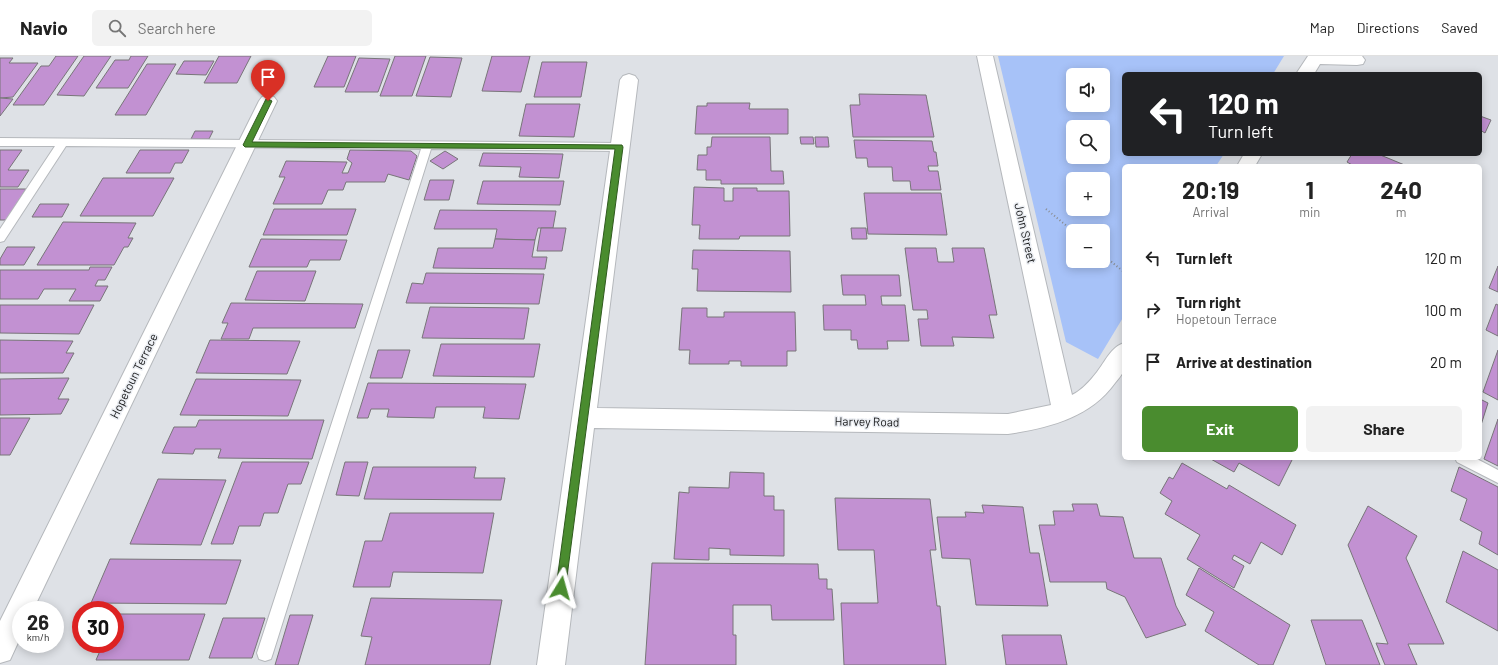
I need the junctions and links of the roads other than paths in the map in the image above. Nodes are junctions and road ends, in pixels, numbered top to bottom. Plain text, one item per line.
1 (985, 56) edge
2 (1357, 60) dead end
3 (1306, 72) edge
4 (629, 80) dead end
5 (268, 101) dead end
6 (0, 142) edge
7 (63, 143) junction
8 (247, 145) junction
9 (426, 146) junction
10 (619, 147) junction
11 (0, 238) edge
12 (1122, 355) edge
13 (1064, 410) junction
14 (584, 418) junction
15 (1466, 460) edge
16 (1498, 477) edge
17 (0, 650) edge
18 (265, 653) dead end
19 (551, 665) edge

1 - 13 street, John Street
2 - 3 street
4 - 10 street
5 - 8 street, Hopetoun Terrace
6 - 7 lane
7 - 8 lane
7 - 11 lane
8 - 9 lane
8 - 17 street, Hopetoun Terrace
9 - 10 lane
9 - 18 lane
10 - 14 street
12 - 13 street, Harvey Road
13 - 14 street, Harvey Road
14 - 19 street
15 - 16 lane

